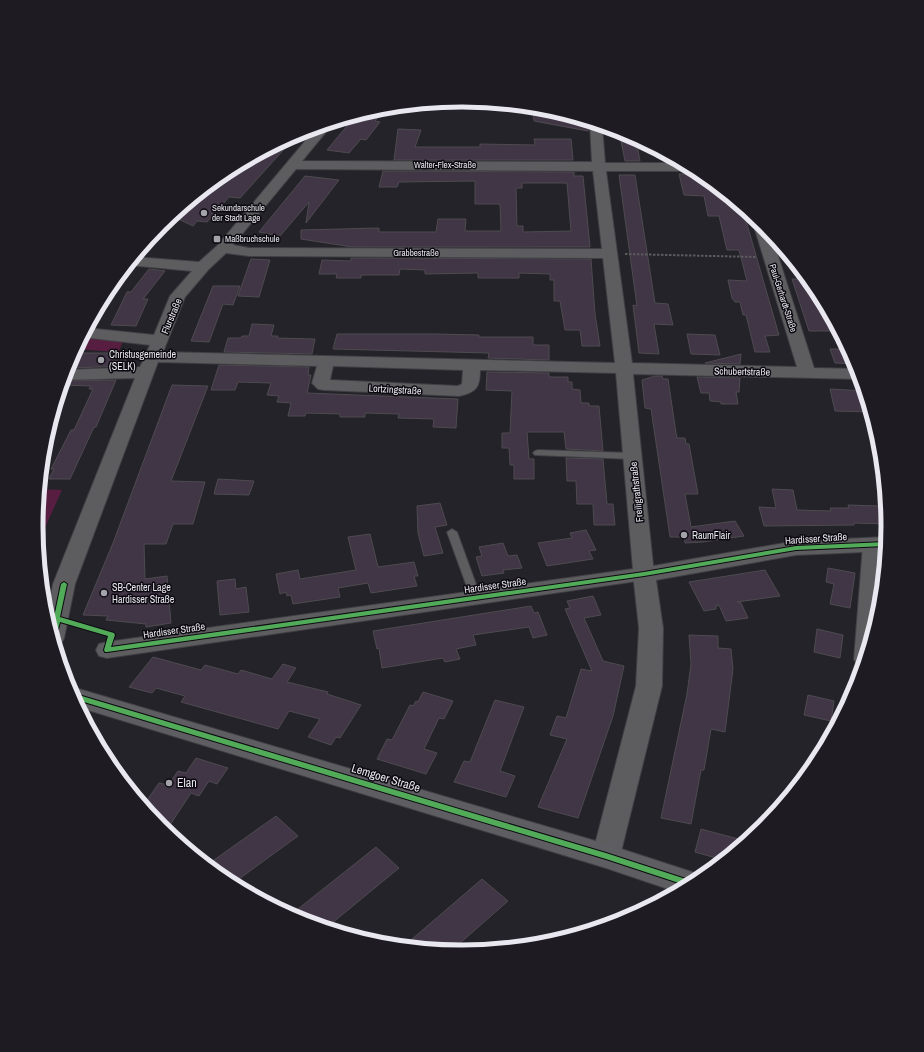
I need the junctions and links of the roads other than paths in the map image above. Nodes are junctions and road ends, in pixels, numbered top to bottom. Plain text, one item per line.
1 (596, 129) edge
2 (318, 133) edge
3 (291, 165) junction
4 (675, 165) edge
5 (599, 166) junction
6 (764, 236) edge
7 (223, 248) junction
8 (610, 254) junction
9 (138, 262) edge
10 (203, 267) junction
11 (90, 334) edge
12 (160, 342) junction
13 (326, 362) junction
14 (148, 364) junction
15 (472, 366) junction
16 (624, 368) junction
17 (807, 372) junction
18 (72, 374) edge
19 (852, 374) edge
20 (538, 453) dead end
21 (632, 456) junction
22 (452, 532) dead end
23 (880, 544) edge
24 (644, 574) junction
25 (476, 598) junction
26 (870, 621) edge
27 (55, 627) edge
28 (107, 650) dead end
29 (81, 699) edge
30 (606, 856) junction
31 (683, 881) edge

1 - 5 street, Freiligrathstraße
2 - 3 street, Flurstraße
3 - 5 street, Walter-Flex-Straße
3 - 7 street, Flurstraße
4 - 5 street, Walter-Flex-Straße
5 - 8 street, Freiligrathstraße
6 - 17 street, Paul-Gerhardt-Straße
7 - 8 street, Grabbestraße
7 - 10 street, Flurstraße
8 - 16 street, Freiligrathstraße
9 - 10 street
10 - 12 street, Flurstraße
11 - 12 street
12 - 14 street, Flurstraße
13 - 14 street
13 - 15 street
13 - 15 street, Lortzingstraße
14 - 18 street
14 - 27 street, Flurstraße
15 - 16 street
16 - 17 street, Schubertstraße
16 - 21 street, Freiligrathstraße
17 - 19 street, Schubertstraße
20 - 21 lane
21 - 24 street, Freiligrathstraße
22 - 25 lane
23 - 24 street, Hardisser Straße
23 - 26 street
24 - 25 street, Hardisser Straße
24 - 30 street, Freiligrathstraße
25 - 28 street, Hardisser Straße
29 - 30 main road, Lemgoer Straße
30 - 31 main road, Lemgoer Straße

